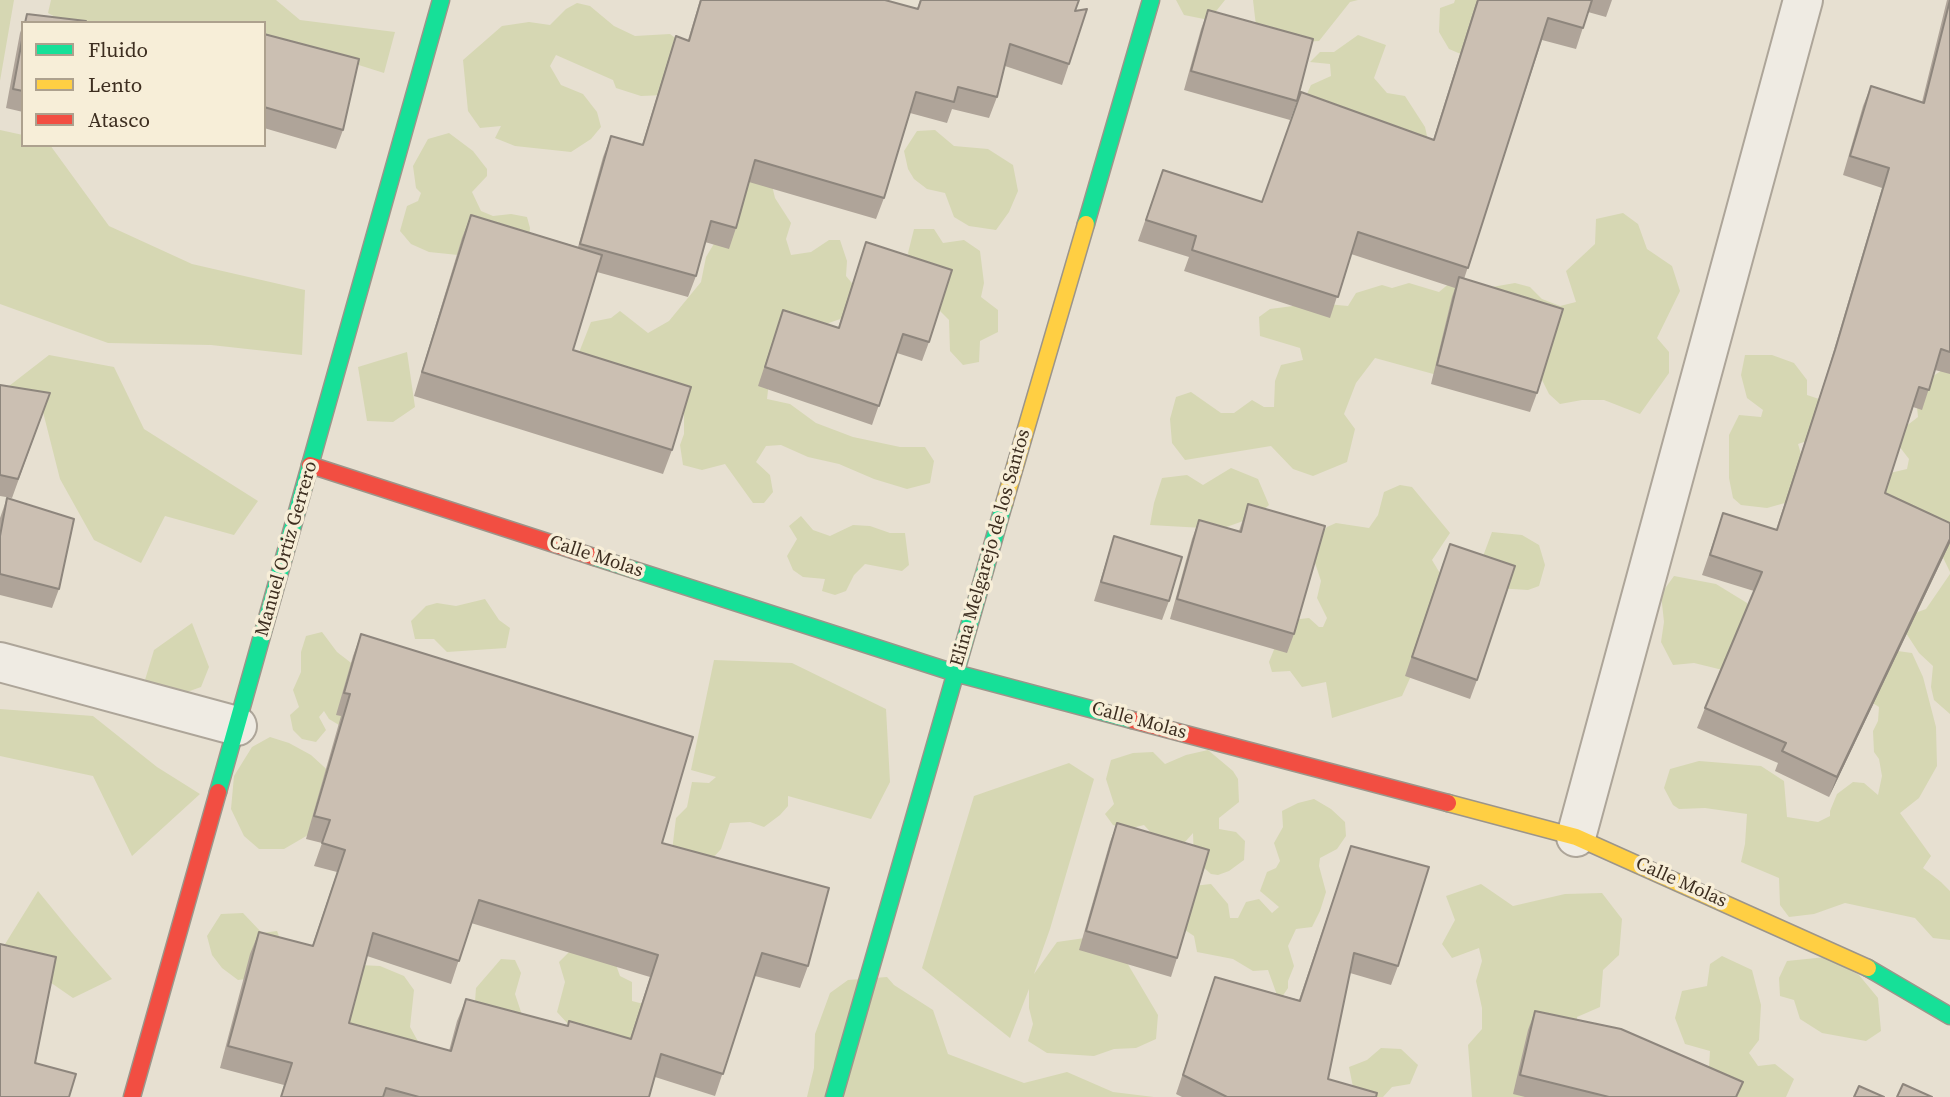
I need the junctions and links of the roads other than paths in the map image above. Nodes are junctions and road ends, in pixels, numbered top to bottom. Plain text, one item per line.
1 (441, 0) edge
2 (1151, 0) edge
3 (1803, 0) edge
4 (310, 465) junction
5 (0, 662) edge
6 (955, 673) junction
7 (237, 726) junction
8 (1576, 836) junction
9 (1950, 1016) edge
10 (132, 1097) edge
11 (834, 1097) edge

1 - 4 street, Manuel Ortiz Gerrero
2 - 6 street, Elina Melgarejo de los Santos
3 - 8 street
4 - 6 street, Calle Molas
4 - 7 street, Manuel Ortiz Gerrero
5 - 7 street
6 - 8 street, Calle Molas
6 - 11 street, Elina Melgarejo de los Santos
7 - 10 street, Manuel Ortiz Gerrero
8 - 9 street, Calle Molas

